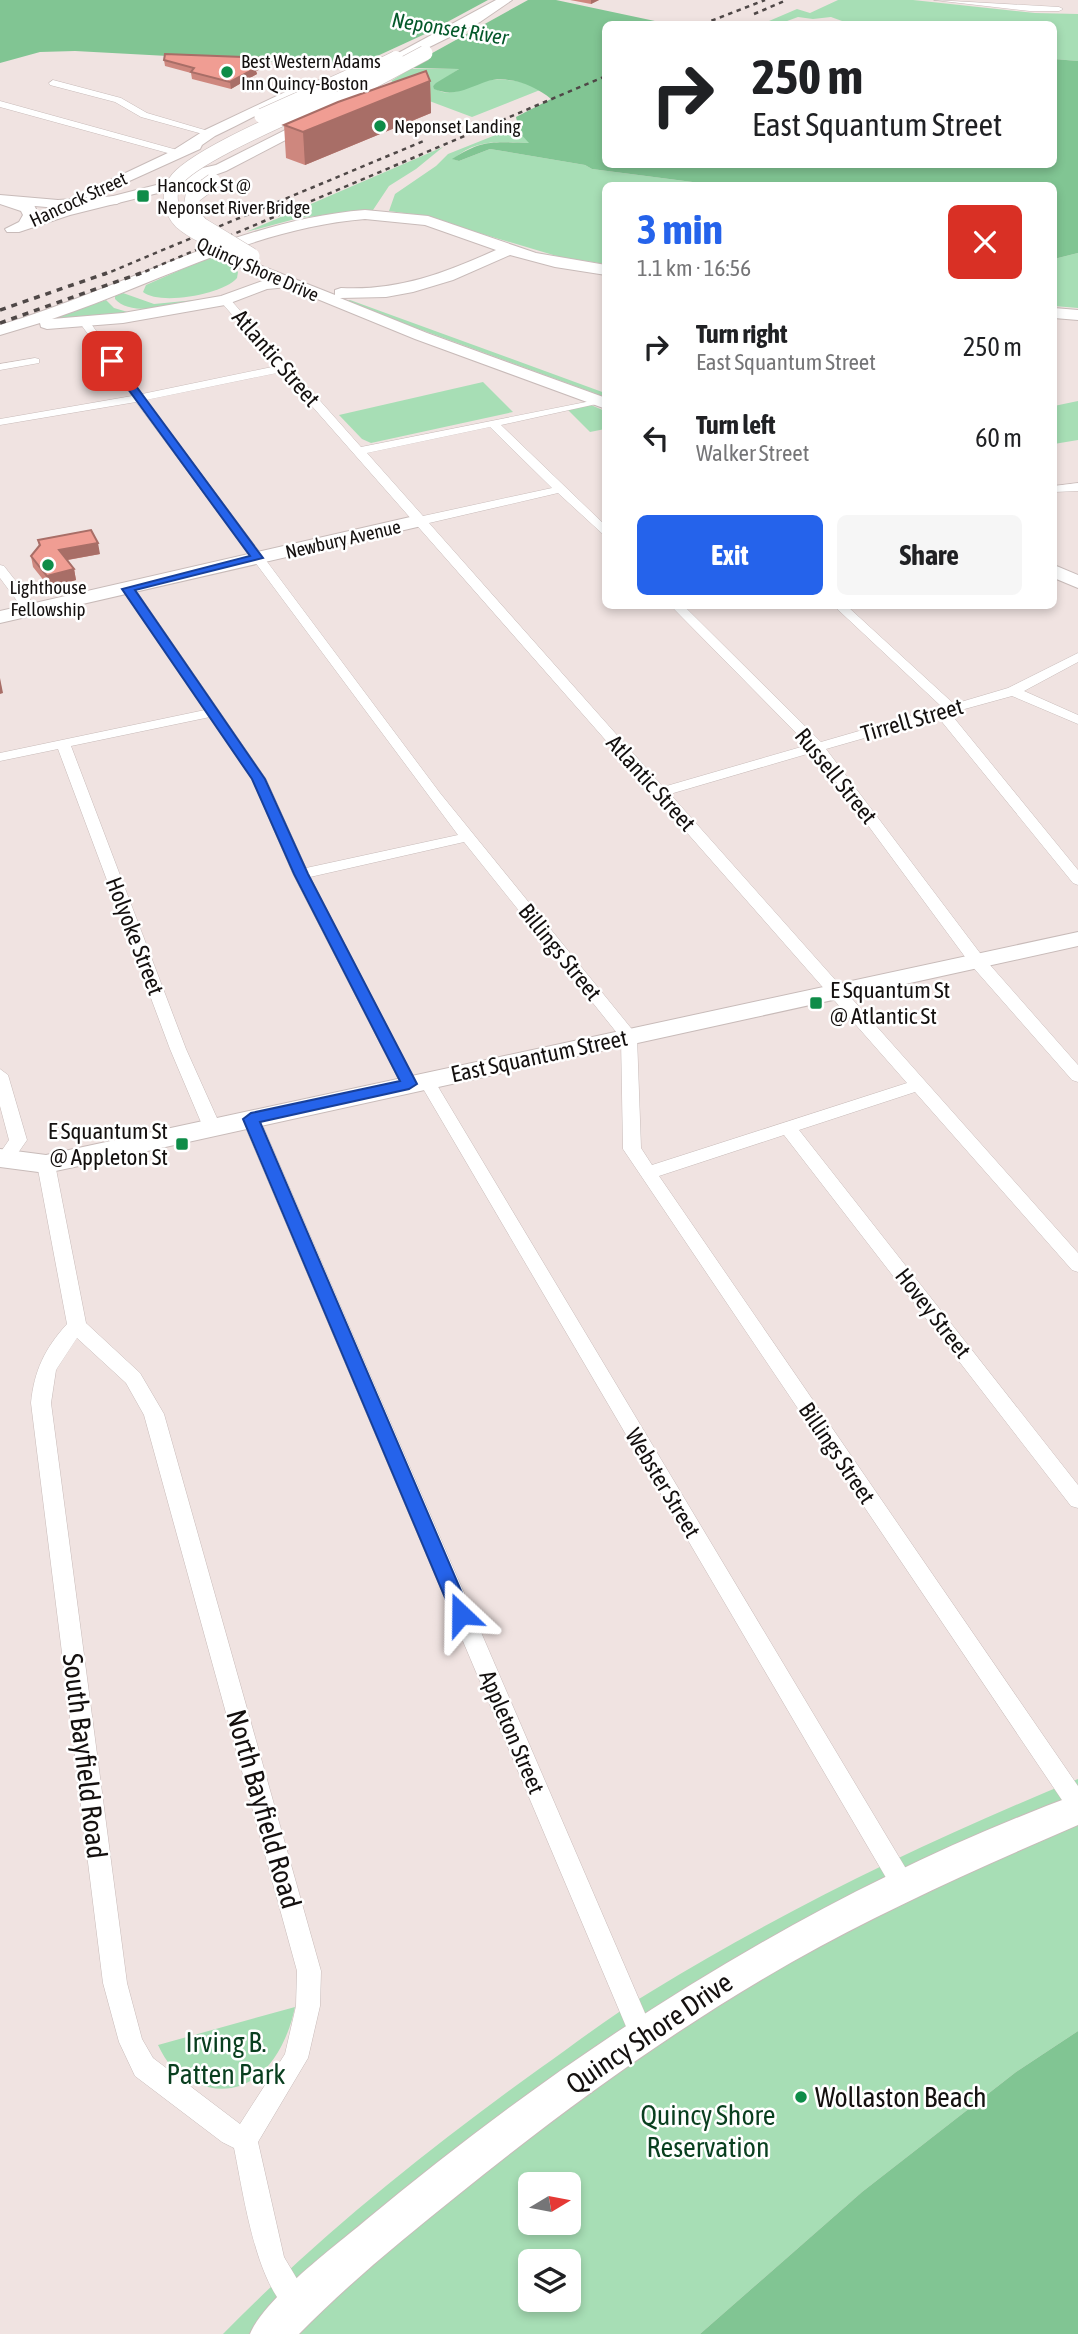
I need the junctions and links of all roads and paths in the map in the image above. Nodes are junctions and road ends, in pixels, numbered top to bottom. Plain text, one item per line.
1 (939, 0) edge
2 (1052, 0) edge
3 (512, 1) edge
4 (456, 33) junction
5 (425, 53) junction
6 (396, 58) junction
7 (53, 83) dead end
8 (0, 104) edge
9 (297, 125) junction
10 (210, 133) junction
11 (178, 153) junction
12 (111, 184) junction
13 (1, 197) edge
14 (121, 199) junction
15 (67, 204) junction
16 (13, 229) edge
17 (509, 250) junction
18 (245, 259) junction
19 (602, 269) edge
20 (447, 276) junction
21 (142, 280) junction
22 (289, 283) junction
23 (110, 292) junction
24 (341, 293) junction
25 (225, 299) junction
26 (402, 311) junction
27 (150, 313) junction
28 (1057, 313) edge
29 (1078, 315) edge
30 (85, 323) junction
31 (0, 330) edge
32 (35, 361) dead end
33 (0, 367) edge
34 (284, 368) junction
35 (139, 398) junction
36 (602, 398) edge
37 (602, 398) edge
38 (602, 398) edge
39 (0, 422) edge
40 (492, 422) junction
41 (358, 451) junction
42 (1078, 487) edge
43 (562, 489) junction
44 (1057, 489) edge
45 (419, 521) junction
46 (602, 529) edge
47 (1057, 555) edge
48 (257, 558) junction
49 (1078, 564) edge
50 (0, 569) edge
51 (1057, 572) edge
52 (1078, 582) edge
53 (128, 589) junction
54 (680, 609) edge
55 (843, 609) edge
56 (30, 610) junction
57 (0, 617) edge
58 (1074, 664) edge
59 (1013, 691) junction
60 (946, 710) junction
61 (211, 713) junction
62 (1078, 720) edge
63 (63, 743) junction
64 (817, 746) junction
65 (0, 757) edge
66 (660, 792) junction
67 (468, 837) junction
68 (301, 874) junction
69 (1078, 880) edge
70 (1078, 939) edge
71 (977, 961) junction
72 (836, 990) junction
73 (629, 1037) junction
74 (0, 1075) edge
75 (1078, 1076) edge
76 (417, 1082) junction
77 (919, 1085) junction
78 (251, 1119) junction
79 (212, 1127) junction
80 (788, 1127) junction
81 (3, 1158) edge
82 (46, 1164) junction
83 (648, 1173) junction
84 (1078, 1265) edge
85 (77, 1326) junction
86 (1078, 1500) edge
87 (1078, 1807) edge
88 (903, 1885) junction
89 (642, 2035) junction
90 (245, 2140) junction
91 (299, 2304) junction
92 (270, 2334) edge

1 - 2 street
3 - 4 main road
4 - 5 main road, Hancock Street
4 - 6 main road, Hancock Street
5 - 9 main road, Hancock Street, bridge
5 - 18 main road, Quincy Shore Drive, bridge
6 - 11 main road, Hancock Street, bridge
6 - 18 main road, Quincy Shore Drive, bridge
7 - 10 street
8 - 11 street
9 - 10 main road
9 - 14 main road, Hancock Street
9 - 18 main road, bridge
10 - 11 main road
11 - 12 main road, Hancock Street
12 - 13 main road
12 - 14 main road
12 - 15 main road, Hancock Street
13 - 15 main road
13 - 16 main road
14 - 15 main road
14 - 16 main road, Hancock Street
15 - 16 main road, Hancock Street
17 - 19 main road
17 - 20 main road
17 - 21 main road
18 - 21 main road
18 - 22 main road, Quincy Shore Drive
18 - 24 main road, Quincy Shore Drive
20 - 24 main road
20 - 26 main road
21 - 23 main road
22 - 25 main road
22 - 36 main road, Quincy Shore Drive
23 - 27 main road
23 - 31 main road
24 - 26 main road, Quincy Shore Drive
25 - 27 main road
25 - 34 street, Atlantic Street
26 - 37 main road, Quincy Shore Drive
27 - 30 main road
28 - 29 main road
30 - 31 main road
30 - 35 street, Billings Street
32 - 33 street
34 - 35 street
34 - 41 street, Atlantic Street
35 - 39 street
35 - 48 street, Billings Street
38 - 40 street
40 - 41 street
40 - 43 street
41 - 45 street, Atlantic Street
42 - 44 street
43 - 45 street, Newbury Avenue
43 - 46 street
45 - 48 main road, Newbury Avenue
45 - 66 street, Atlantic Street
47 - 49 main road
48 - 53 main road, Newbury Avenue
48 - 67 street, Billings Street
50 - 56 street
51 - 52 main road
53 - 56 main road, Newbury Avenue
53 - 61 street, Webster Street
54 - 64 street, Russell Street
55 - 60 street
56 - 57 main road, Newbury Avenue
58 - 59 street, Tirrell Street
59 - 60 street, Tirrell Street
59 - 62 street
60 - 64 street, Tirrell Street
60 - 69 street
61 - 63 street
61 - 68 street, Webster Street
63 - 65 street
63 - 79 street, Holyoke Street
64 - 66 street, Tirrell Street
64 - 71 street, Russell Street
66 - 72 street, Atlantic Street
67 - 68 street
67 - 73 street, Billings Street
68 - 76 street, Webster Street
70 - 71 main road, East Squantum Street
71 - 72 main road, East Squantum Street
71 - 75 street, Russell Street
72 - 73 main road, East Squantum Street
72 - 77 street, Atlantic Street
73 - 76 main road, East Squantum Street
73 - 83 street, Billings Street
74 - 81 street
76 - 78 main road, East Squantum Street
76 - 88 street, Webster Street
77 - 80 street
77 - 84 street, Atlantic Street
78 - 79 main road, East Squantum Street
78 - 89 street, Appleton Street
79 - 82 main road, East Squantum Street
80 - 83 street
80 - 86 street, Hovey Street
81 - 82 main road, East Squantum Street
82 - 85 street
83 - 87 street, Billings Street
85 - 90 street, North Bayfield Road
85 - 90 street, South Bayfield Road
87 - 88 main road, Quincy Shore Drive
88 - 89 main road, Quincy Shore Drive
89 - 91 main road, Quincy Shore Drive
90 - 91 street
91 - 92 main road, Quincy Shore Drive

